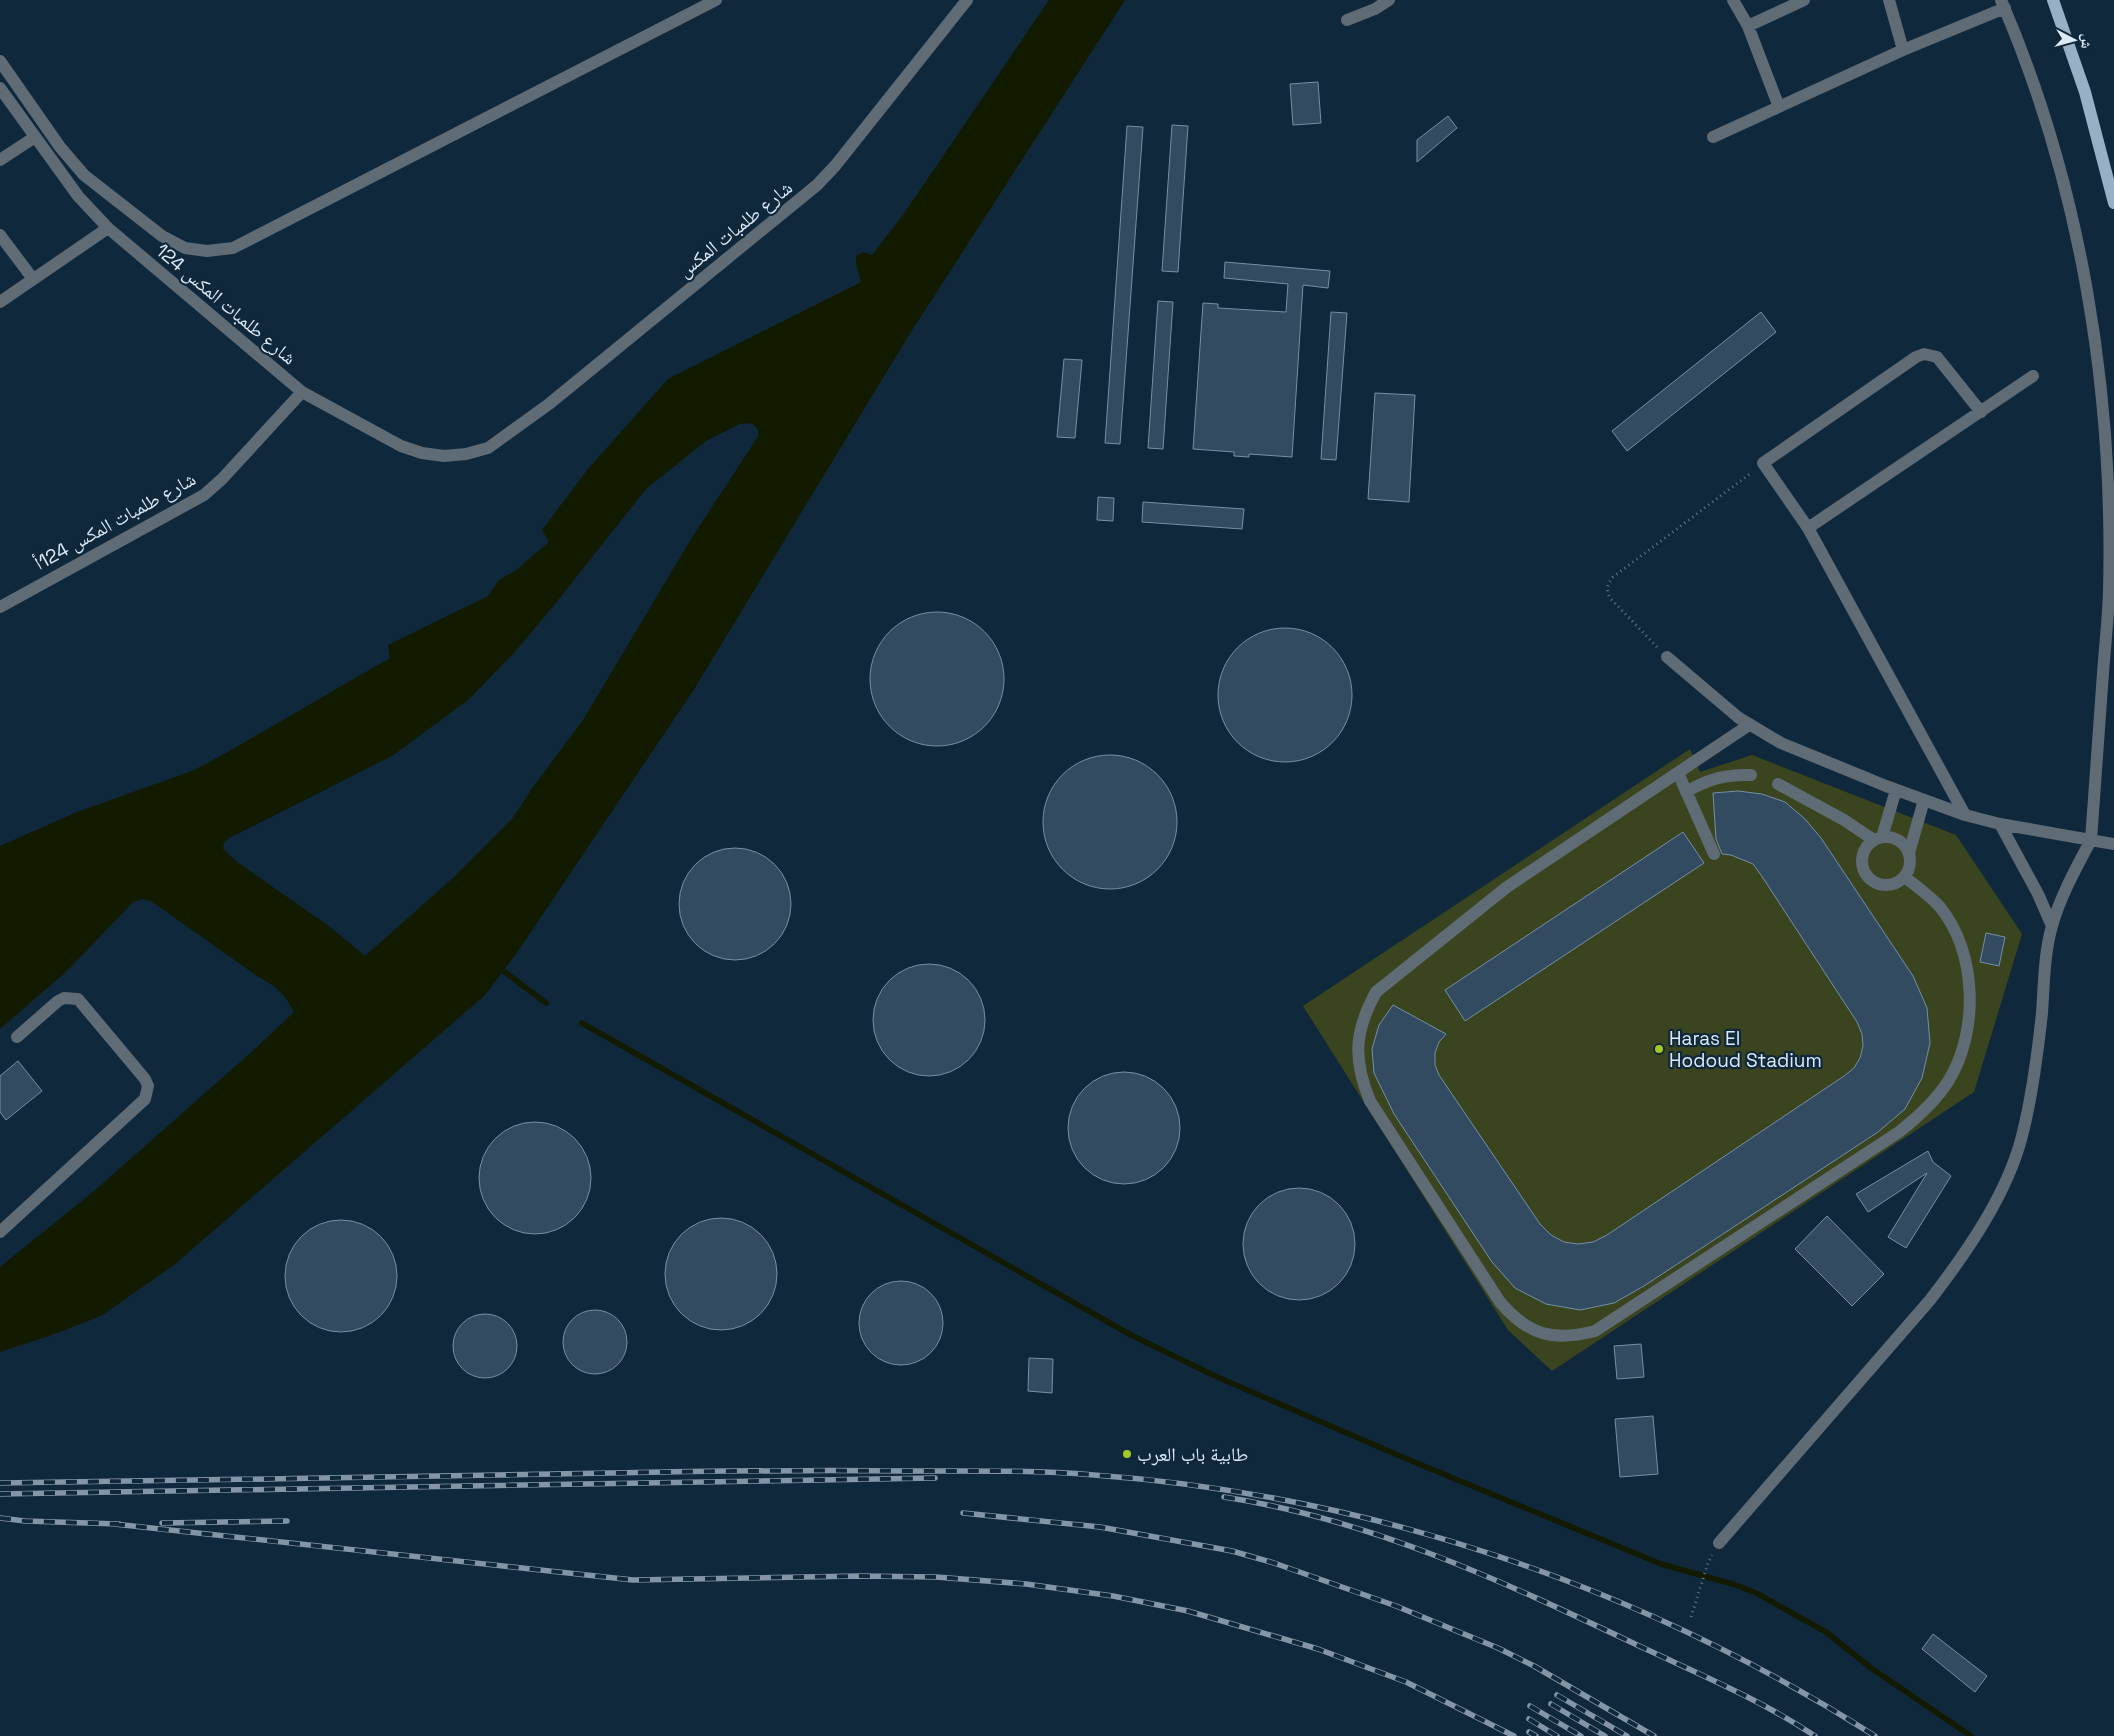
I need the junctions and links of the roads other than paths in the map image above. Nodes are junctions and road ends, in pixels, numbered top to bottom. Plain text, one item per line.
1 (716, 0) edge
2 (967, 0) edge
3 (1388, 0) edge
4 (1734, 0) edge
5 (1804, 0) edge
6 (1890, 0) edge
7 (2053, 0) edge
8 (2003, 4) edge
9 (1346, 20) dead end
10 (1748, 26) junction
11 (1903, 50) junction
12 (0, 61) edge
13 (0, 88) edge
14 (1779, 107) junction
15 (35, 137) junction
16 (1713, 137) dead end
17 (0, 160) edge
18 (2114, 203) edge
19 (108, 228) junction
20 (0, 235) edge
21 (33, 279) junction
22 (0, 302) edge
23 (2033, 376) dead end
24 (302, 392) junction
25 (1981, 412) junction
26 (488, 448) joint
27 (1808, 528) junction
28 (0, 607) edge
29 (1667, 657) road end
30 (1748, 725) junction
31 (1678, 773) junction
32 (1751, 775) dead end
33 (1778, 784) dead end
34 (1896, 790) junction
35 (1686, 792) junction
36 (1924, 800) junction
37 (1965, 815) junction
38 (2000, 824) junction
39 (1878, 839) junction
40 (2090, 840) junction
41 (2114, 844) edge
42 (1909, 853) junction
43 (1714, 854) dead end
44 (1905, 877) junction
45 (2052, 926) junction
46 (17, 1037) dead end
47 (0, 1232) edge
48 (1719, 1543) dead end

1 - 12 street
2 - 26 street, شارع طلمبات المكس
3 - 9 street
4 - 10 street
5 - 10 street
6 - 11 street
7 - 18 main road
8 - 11 street
8 - 40 street
10 - 14 street
11 - 14 street
13 - 15 street, شارع طلمبات المكس 124
14 - 16 street
15 - 17 street
15 - 19 street, شارع طلمبات المكس 124
19 - 21 street
19 - 24 street, شارع طلمبات المكس 124
20 - 21 street
21 - 22 street
23 - 25 street
24 - 26 street, شارع طلمبات المكس 124
24 - 28 street, شارع طلمبات المكس 124أ
25 - 27 street
25 - 27 street
27 - 37 street
29 - 30 street
30 - 31 street
30 - 34 street
31 - 35 street
31 - 44 street
32 - 35 street
33 - 39 street
34 - 36 street
34 - 39 street
35 - 43 street
36 - 37 street
36 - 42 street
37 - 38 street
38 - 40 street
38 - 45 street
39 - 42 street
39 - 44 street
40 - 41 street
40 - 45 street
42 - 44 street
45 - 48 street
46 - 47 street

